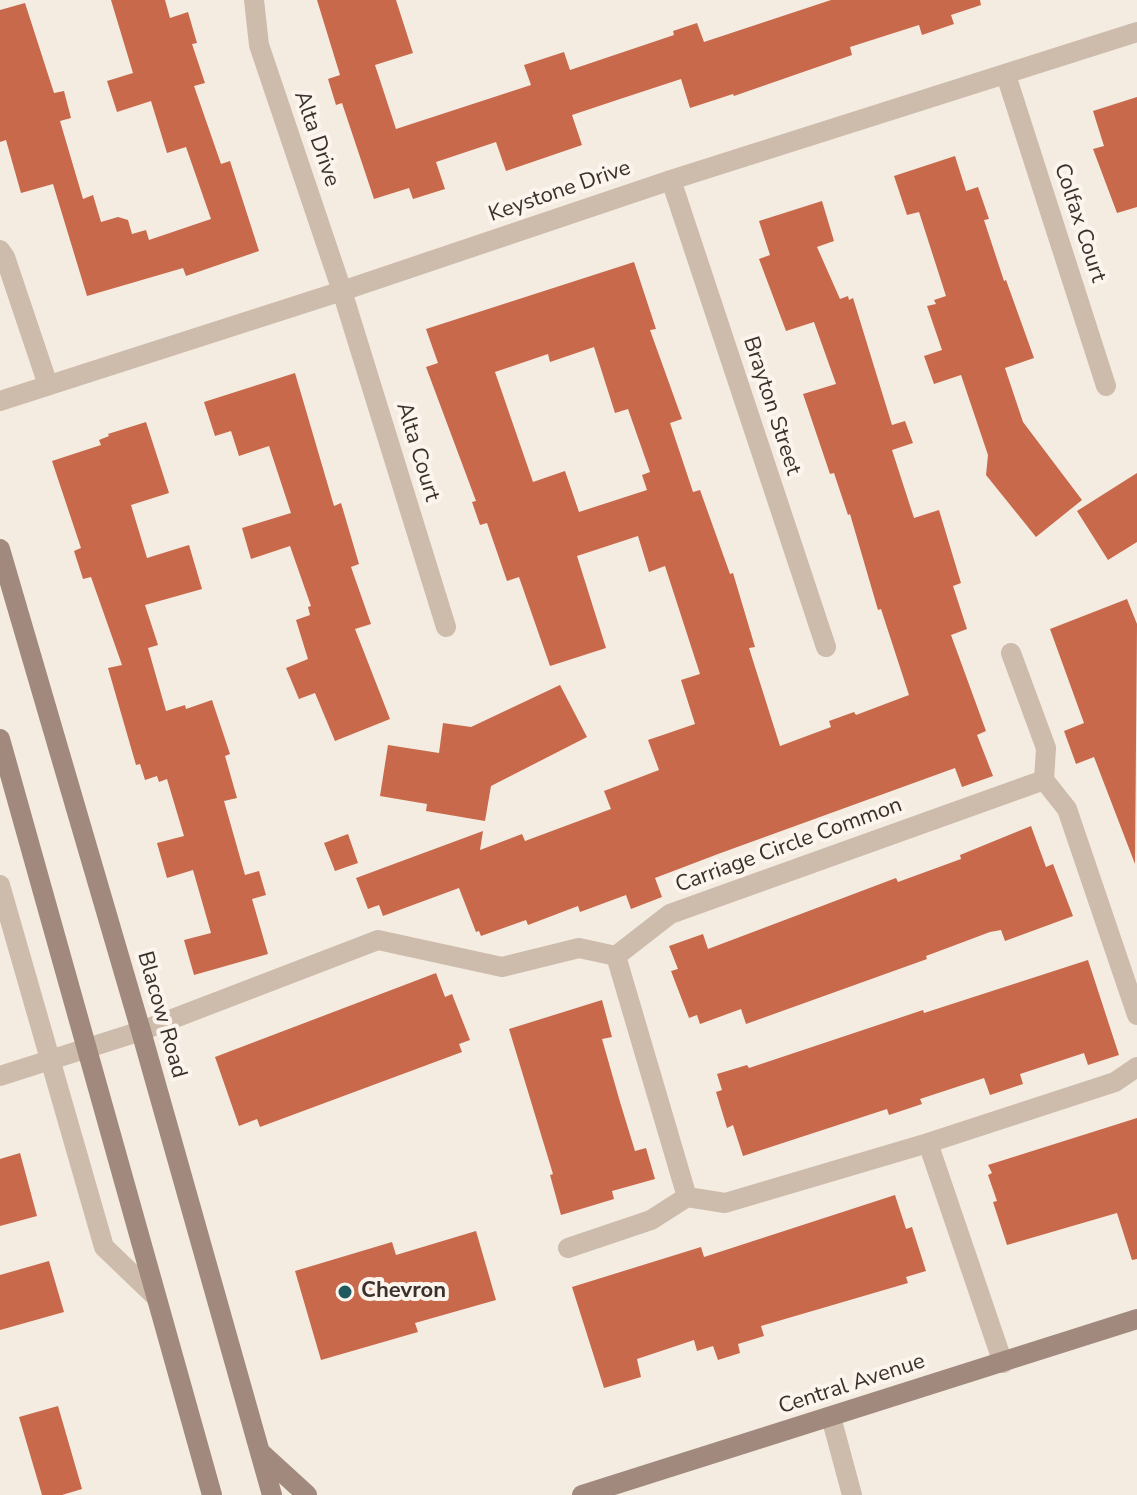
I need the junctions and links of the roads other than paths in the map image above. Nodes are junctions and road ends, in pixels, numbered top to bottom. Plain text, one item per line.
1 (254, 0) edge
2 (1137, 32) edge
3 (1006, 75) junction
4 (671, 180) junction
5 (0, 250) edge
6 (342, 291) junction
7 (48, 385) junction
8 (1106, 386) dead end
9 (0, 401) edge
10 (0, 549) edge
11 (446, 627) dead end
12 (826, 647) dead end
13 (1011, 653) dead end
14 (0, 739) edge
15 (1044, 780) junction
16 (0, 885) edge
17 (616, 956) junction
18 (1137, 1015) edge
19 (141, 1031) junction
20 (87, 1050) junction
21 (49, 1063) junction
22 (1137, 1067) edge
23 (0, 1076) edge
24 (928, 1143) junction
25 (687, 1197) junction
26 (568, 1248) dead end
27 (155, 1296) junction
28 (1137, 1319) edge
29 (1003, 1363) junction
30 (831, 1417) junction
31 (259, 1451) junction
32 (205, 1468) junction
33 (200, 1495) edge
34 (212, 1495) edge
35 (272, 1495) edge
36 (307, 1495) edge
37 (582, 1495) edge
38 (852, 1495) edge

1 - 6 street, Alta Drive
2 - 3 street, Keystone Drive
3 - 4 street, Keystone Drive
3 - 8 street, Colfax Court
4 - 6 street, Keystone Drive
4 - 12 street, Brayton Street
5 - 7 street
6 - 7 street, Keystone Drive
6 - 11 street, Alta Court
7 - 9 street, Keystone Drive
10 - 19 main road, Blacow Road
13 - 15 street
14 - 20 main road
15 - 17 street, Carriage Circle Common
15 - 18 street
16 - 21 street
17 - 19 street
17 - 25 street
19 - 20 street
19 - 31 main road, Blacow Road
20 - 21 street
20 - 27 main road
21 - 23 street
21 - 27 street
22 - 24 street
24 - 25 street
24 - 29 street
25 - 26 street
27 - 32 main road
28 - 29 main road, Central Avenue
29 - 30 main road, Central Avenue
30 - 37 main road, Central Avenue
30 - 38 street
31 - 35 main road, Blacow Road
31 - 36 main road
32 - 33 main road
32 - 34 main road

